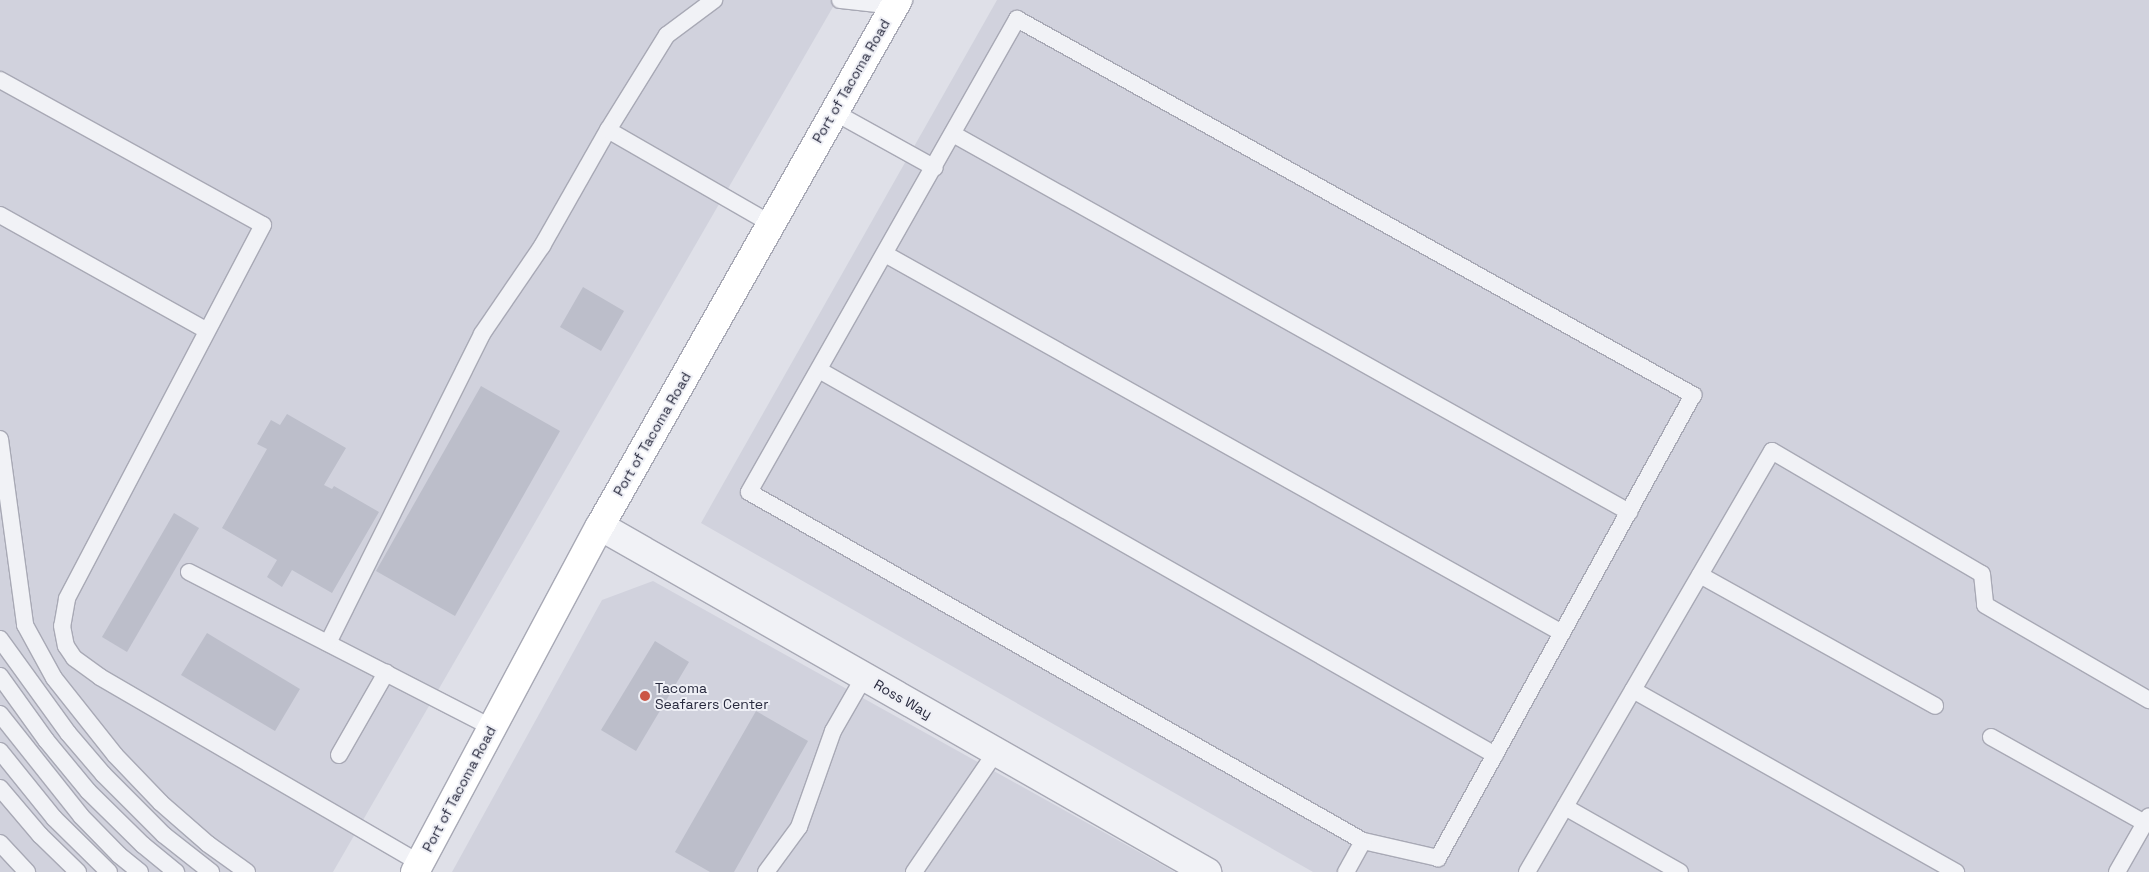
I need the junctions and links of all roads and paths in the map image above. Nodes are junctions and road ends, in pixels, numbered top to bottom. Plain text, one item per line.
1 (714, 0) edge
2 (840, 0) edge
3 (896, 3) edge
4 (0, 80) edge
5 (834, 112) junction
6 (608, 130) junction
7 (953, 134) junction
8 (935, 168) junction
9 (0, 215) edge
10 (770, 222) junction
11 (885, 254) junction
12 (206, 330) junction
13 (819, 370) junction
14 (0, 439) edge
15 (1629, 512) junction
16 (600, 526) junction
17 (190, 572) dead end
18 (1700, 575) junction
19 (1562, 633) junction
20 (0, 639) edge
21 (328, 644) junction
22 (386, 673) junction
23 (0, 676) edge
24 (864, 677) junction
25 (1633, 690) junction
26 (2149, 700) edge
27 (1935, 706) dead end
28 (0, 714) edge
29 (491, 727) junction
30 (1991, 737) dead end
31 (0, 751) edge
32 (996, 752) junction
33 (339, 755) dead end
34 (1495, 755) junction
35 (0, 788) edge
36 (1565, 807) junction
37 (2147, 820) edge
38 (1363, 841) junction
39 (0, 843) edge
40 (418, 868) edge
41 (27, 872) edge
42 (78, 872) edge
43 (109, 872) edge
44 (140, 872) edge
45 (176, 872) edge
46 (212, 872) edge
47 (247, 872) edge
48 (766, 872) edge
49 (914, 872) edge
50 (1207, 872) edge
51 (1346, 872) edge
52 (1527, 872) edge
53 (1680, 872) edge
54 (1956, 872) edge
55 (2117, 872) edge

1 - 6 lane
2 - 3 lane
3 - 5 main road, Port of Tacoma Road
4 - 12 lane
5 - 8 lane
5 - 10 main road, Port of Tacoma Road
6 - 10 lane
6 - 21 lane
7 - 8 lane
7 - 15 lane
7 - 15 lane
8 - 11 lane
9 - 12 lane
10 - 16 main road, Port of Tacoma Road
11 - 13 lane
11 - 19 lane
12 - 40 lane
13 - 34 lane
13 - 38 lane
14 - 47 lane
15 - 19 lane
16 - 24 street, Ross Way
16 - 29 main road, Port of Tacoma Road
17 - 21 lane
18 - 25 lane
18 - 26 lane
18 - 27 lane
19 - 34 lane
20 - 46 lane
21 - 22 lane
22 - 29 lane
22 - 33 lane
23 - 45 lane
24 - 32 street, Ross Way
24 - 48 lane
25 - 36 lane
25 - 54 lane
28 - 44 lane
29 - 40 main road, Port of Tacoma Road
30 - 37 lane
31 - 43 lane
32 - 49 lane
32 - 50 street, Ross Way
34 - 38 lane
35 - 42 lane
36 - 52 lane
36 - 53 lane
37 - 55 lane
38 - 51 lane
39 - 41 lane

